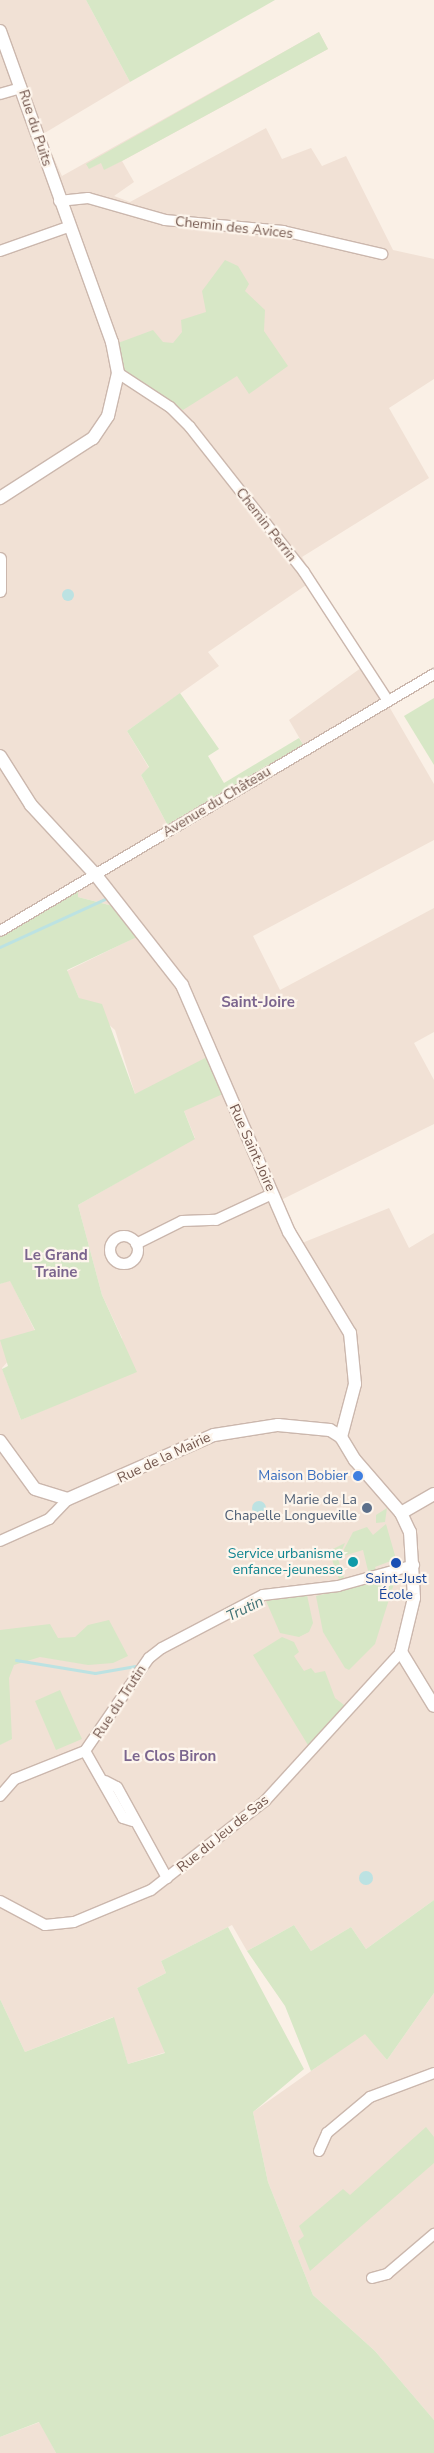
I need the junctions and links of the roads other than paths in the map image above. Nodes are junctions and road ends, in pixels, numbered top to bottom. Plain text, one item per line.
1 (0, 31) edge
2 (21, 88) junction
3 (0, 94) edge
4 (59, 201) junction
5 (68, 227) junction
6 (0, 251) edge
7 (382, 254) dead end
8 (118, 373) junction
9 (0, 498) edge
10 (0, 559) edge
11 (0, 592) edge
12 (434, 674) edge
13 (388, 701) junction
14 (0, 756) edge
15 (96, 874) junction
16 (0, 930) edge
17 (272, 1194) junction
18 (136, 1244) dead end
19 (341, 1437) junction
20 (0, 1441) edge
21 (430, 1496) edge
22 (68, 1499) junction
23 (401, 1512) junction
24 (0, 1541) edge
25 (414, 1565) junction
26 (401, 1652) junction
27 (434, 1706) edge
28 (85, 1751) junction
29 (0, 1796) edge
30 (167, 1878) junction
31 (0, 1901) edge
32 (434, 2073) edge
33 (319, 2151) dead end
34 (434, 2234) edge
35 (372, 2278) dead end

1 - 2 street, Rue du Puits
2 - 3 street
2 - 4 street, Rue du Puits
4 - 5 street, Rue du Puits
4 - 7 street, Chemin des Avices
5 - 6 street
5 - 8 street, Rue du Puits
8 - 9 street
8 - 13 street, Chemin Perrin
10 - 11 street
12 - 13 street, Avenue du Château
13 - 15 street, Avenue du Château
14 - 15 street, Rue Saint-Joire
15 - 16 street, Avenue du Château
15 - 17 street, Rue Saint-Joire
17 - 18 street
17 - 19 street, Rue Saint-Joire
19 - 22 street, Rue de la Mairie
19 - 23 street
20 - 22 street
21 - 23 street
22 - 24 street, Rue de la Mairie
23 - 25 street
25 - 26 street
25 - 28 street, Rue du Trutin
26 - 27 street
26 - 30 street, Rue du Jeu de Sas
28 - 29 street, Rue du Trutin
28 - 30 street
30 - 31 street, Rue du Jeu de Sas
32 - 33 street
34 - 35 street

